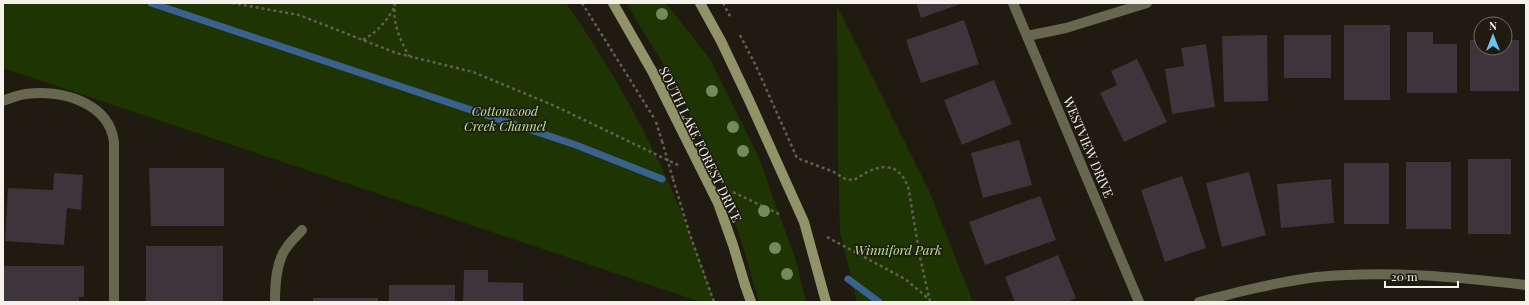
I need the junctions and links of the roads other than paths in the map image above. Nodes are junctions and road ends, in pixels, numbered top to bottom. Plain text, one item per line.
1 (613, 3) edge
2 (700, 3) edge
3 (1013, 3) edge
4 (1147, 3) edge
5 (1028, 36) junction
6 (3, 101) edge
7 (302, 230) dead end
8 (1526, 285) edge
9 (114, 302) edge
10 (275, 302) edge
11 (750, 302) edge
12 (826, 302) edge
13 (1139, 302) edge
14 (1199, 302) edge

1 - 11 main road, SOUTH LAKE FOREST DRIVE, bridge
2 - 12 main road, bridge
3 - 5 street, WESTVIEW DRIVE
4 - 5 street
5 - 13 street, WESTVIEW DRIVE
6 - 9 street
7 - 10 street
8 - 14 street

